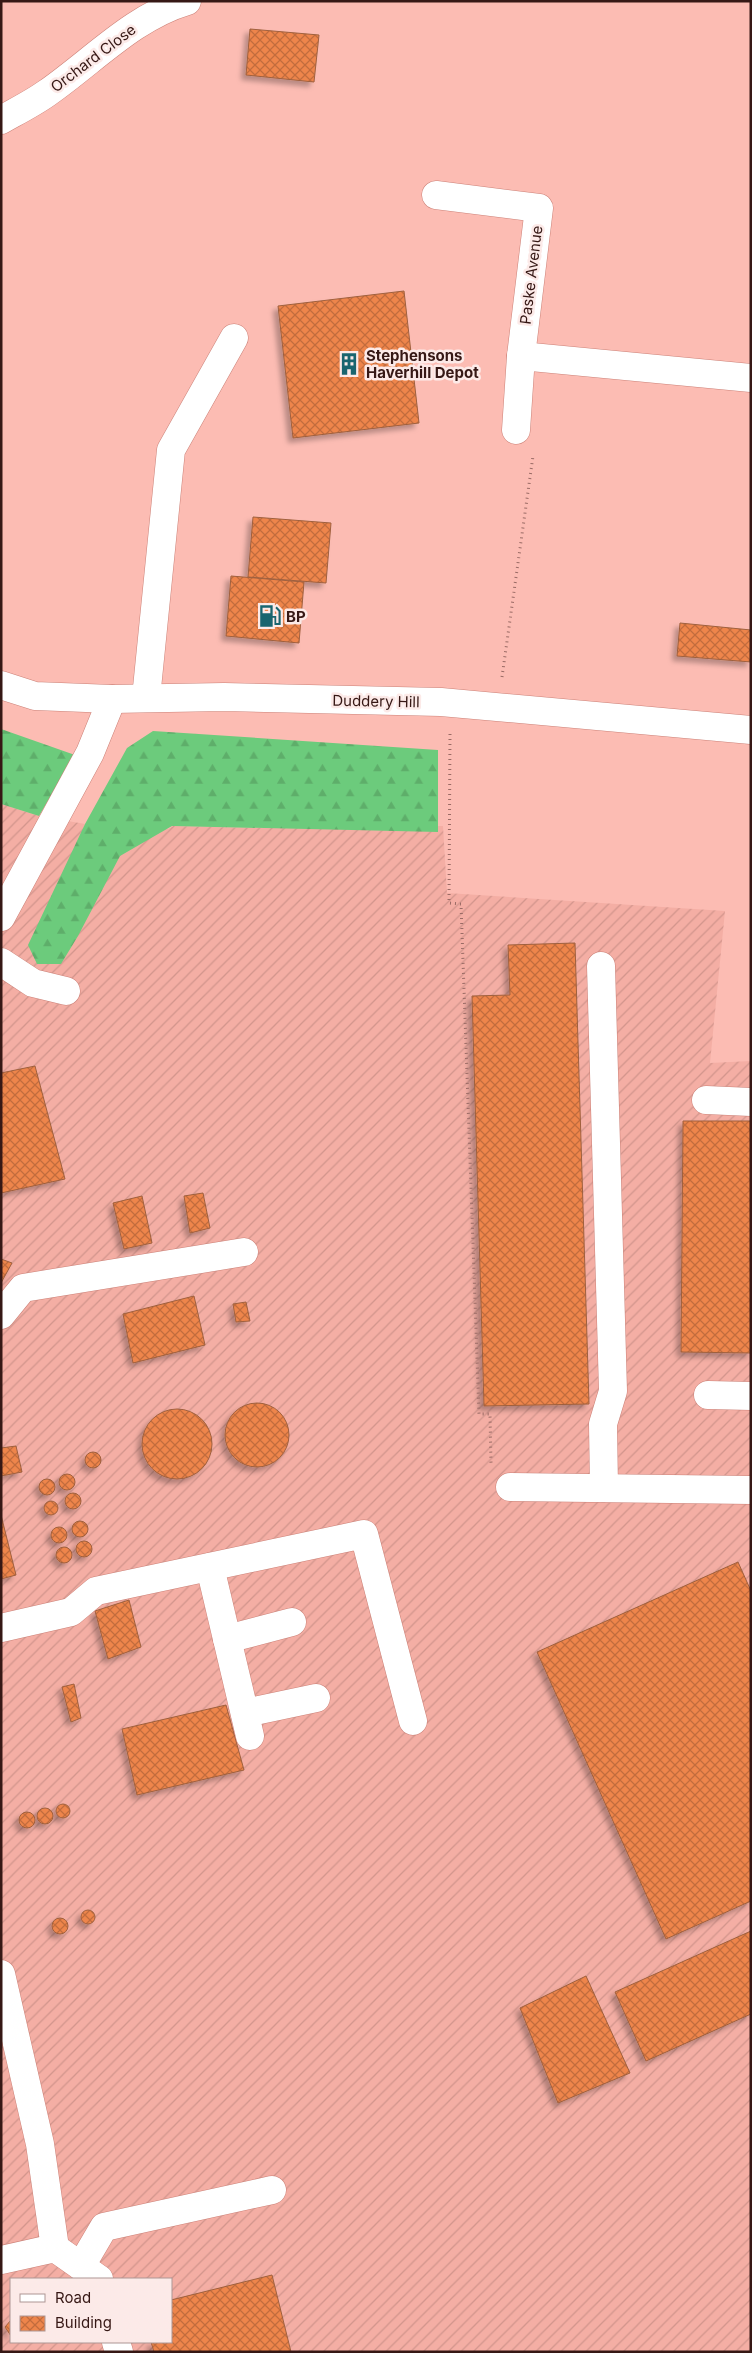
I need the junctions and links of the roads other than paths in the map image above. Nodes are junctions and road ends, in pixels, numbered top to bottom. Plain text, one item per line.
1 (187, 1) edge
2 (1, 120) edge
3 (436, 195) dead end
4 (234, 338) dead end
5 (521, 356) junction
6 (751, 378) edge
7 (516, 430) road end
8 (1, 685) edge
9 (146, 698) junction
10 (112, 699) junction
11 (751, 730) edge
12 (1, 917) edge
13 (1, 962) edge
14 (601, 966) dead end
15 (66, 991) dead end
16 (706, 1100) dead end
17 (751, 1102) edge
18 (244, 1252) dead end
19 (1, 1315) edge
20 (708, 1395) dead end
21 (751, 1396) edge
22 (504, 1477) road end
23 (604, 1488) junction
24 (751, 1490) edge
25 (210, 1566) junction
26 (1, 1628) edge
27 (294, 1632) dead end
28 (229, 1646) junction
29 (316, 1698) dead end
30 (413, 1722) dead end
31 (1, 1974) edge
32 (272, 2190) dead end
33 (54, 2248) junction
34 (1, 2260) edge
35 (90, 2273) edge

1 - 2 street, Orchard Close
3 - 5 street, Paske Avenue
4 - 9 street
5 - 6 street
5 - 7 street, Paske Avenue
8 - 10 street, Duddery Hill
9 - 10 street, Duddery Hill
9 - 11 street, Duddery Hill
10 - 12 street
13 - 15 street
14 - 23 street
16 - 17 street
18 - 19 street
20 - 21 street
22 - 23 street
23 - 24 street
25 - 26 street
25 - 28 street
25 - 30 street
27 - 28 street
28 - 29 street
31 - 33 street
32 - 35 street
33 - 34 street
33 - 35 street

